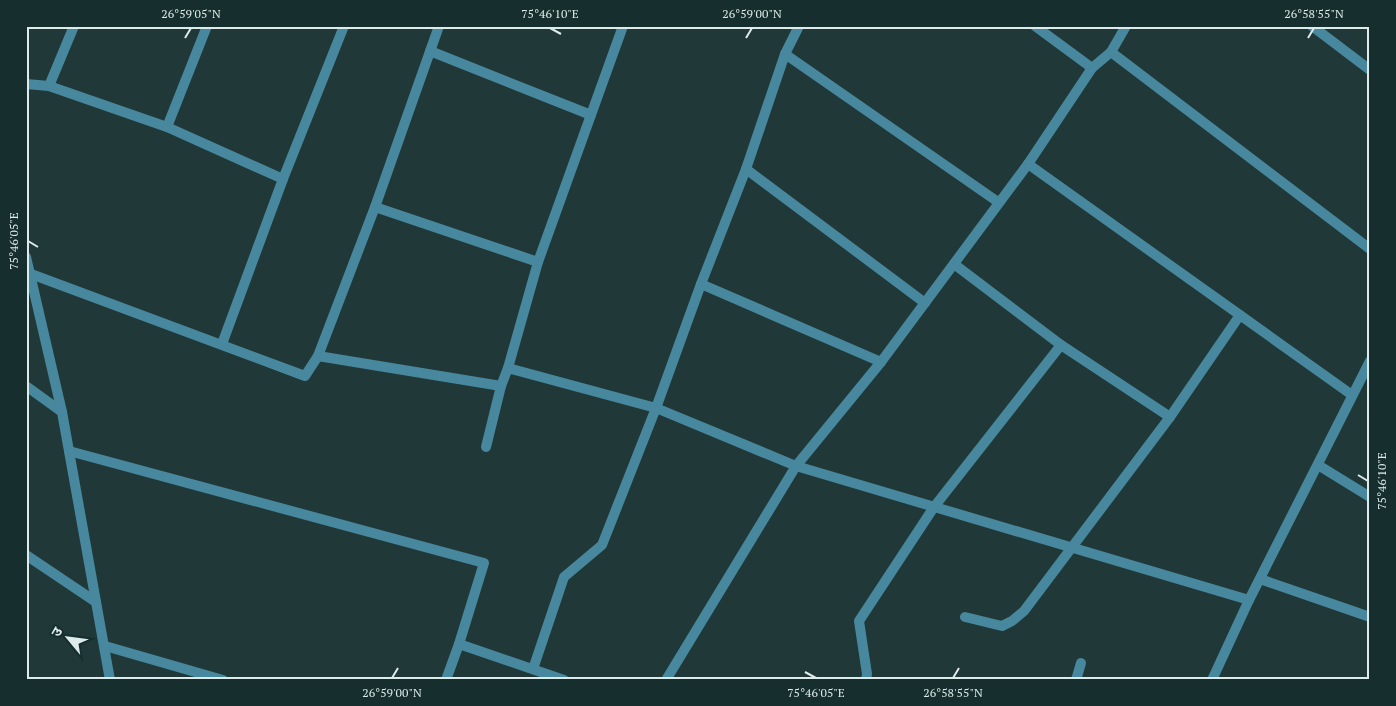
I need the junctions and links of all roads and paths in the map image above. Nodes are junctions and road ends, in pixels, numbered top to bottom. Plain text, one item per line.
1 (74, 26) edge
2 (207, 26) edge
3 (344, 26) edge
4 (439, 26) edge
5 (623, 26) edge
6 (800, 26) edge
7 (1035, 26) edge
8 (1126, 26) edge
9 (1312, 26) edge
10 (430, 51) junction
11 (1111, 52) junction
12 (786, 54) junction
13 (1092, 68) junction
14 (1370, 70) edge
15 (26, 84) edge
16 (49, 86) junction
17 (592, 115) junction
18 (167, 127) junction
19 (1028, 164) junction
20 (746, 170) junction
21 (283, 179) junction
22 (998, 202) junction
23 (375, 207) junction
24 (1370, 249) edge
25 (26, 257) edge
26 (538, 262) junction
27 (954, 264) junction
28 (28, 274) edge
29 (701, 284) junction
30 (925, 303) junction
31 (1240, 315) junction
32 (222, 344) junction
33 (1061, 345) junction
34 (318, 356) junction
35 (1370, 361) edge
36 (881, 362) junction
37 (508, 368) junction
38 (26, 386) edge
39 (501, 386) junction
40 (1352, 395) junction
41 (656, 408) junction
42 (62, 412) junction
43 (1170, 417) junction
44 (486, 447) dead end
45 (69, 451) junction
46 (796, 466) junction
47 (1318, 466) junction
48 (1370, 497) edge
49 (934, 507) junction
50 (1072, 548) junction
51 (26, 555) edge
52 (1260, 579) junction
53 (1249, 600) junction
54 (96, 602) junction
55 (965, 617) dead end
56 (1370, 617) edge
57 (459, 644) junction
58 (105, 646) junction
59 (1081, 663) dead end
60 (533, 669) junction
61 (110, 680) edge
62 (223, 680) edge
63 (446, 680) edge
64 (564, 680) edge
65 (666, 680) edge
66 (866, 680) edge
67 (1076, 680) edge
68 (1212, 680) edge

1 - 16 street
2 - 18 street
3 - 21 street
4 - 10 street
5 - 17 street
6 - 12 street
7 - 13 street
8 - 11 street
9 - 14 street
10 - 17 street
10 - 23 street
11 - 13 street
11 - 24 street
12 - 20 street
12 - 22 street
13 - 19 street
15 - 16 street
16 - 18 street
17 - 26 street
18 - 21 street
19 - 22 street
19 - 31 street
20 - 29 street
20 - 30 street
21 - 32 street
22 - 27 street
23 - 26 street
23 - 34 street
25 - 28 street
26 - 37 street
27 - 30 street
27 - 33 street
28 - 32 street
28 - 42 street
29 - 36 street
29 - 41 street
30 - 36 street
31 - 40 street
31 - 43 street
32 - 34 street
33 - 43 street
33 - 49 street
34 - 39 street
35 - 40 street
36 - 46 street
37 - 39 street
37 - 41 street
38 - 42 street
39 - 44 street
40 - 47 street
41 - 46 street
41 - 60 street
42 - 45 street
43 - 50 street
45 - 54 street
45 - 57 street
46 - 49 street
46 - 65 street
47 - 48 street
47 - 52 street
49 - 50 street
49 - 66 street
50 - 53 street
50 - 55 street
51 - 54 street
52 - 53 street
52 - 56 street
53 - 68 street
54 - 58 street
57 - 60 street
57 - 63 street
58 - 61 street
58 - 62 street
59 - 67 street
60 - 64 street

